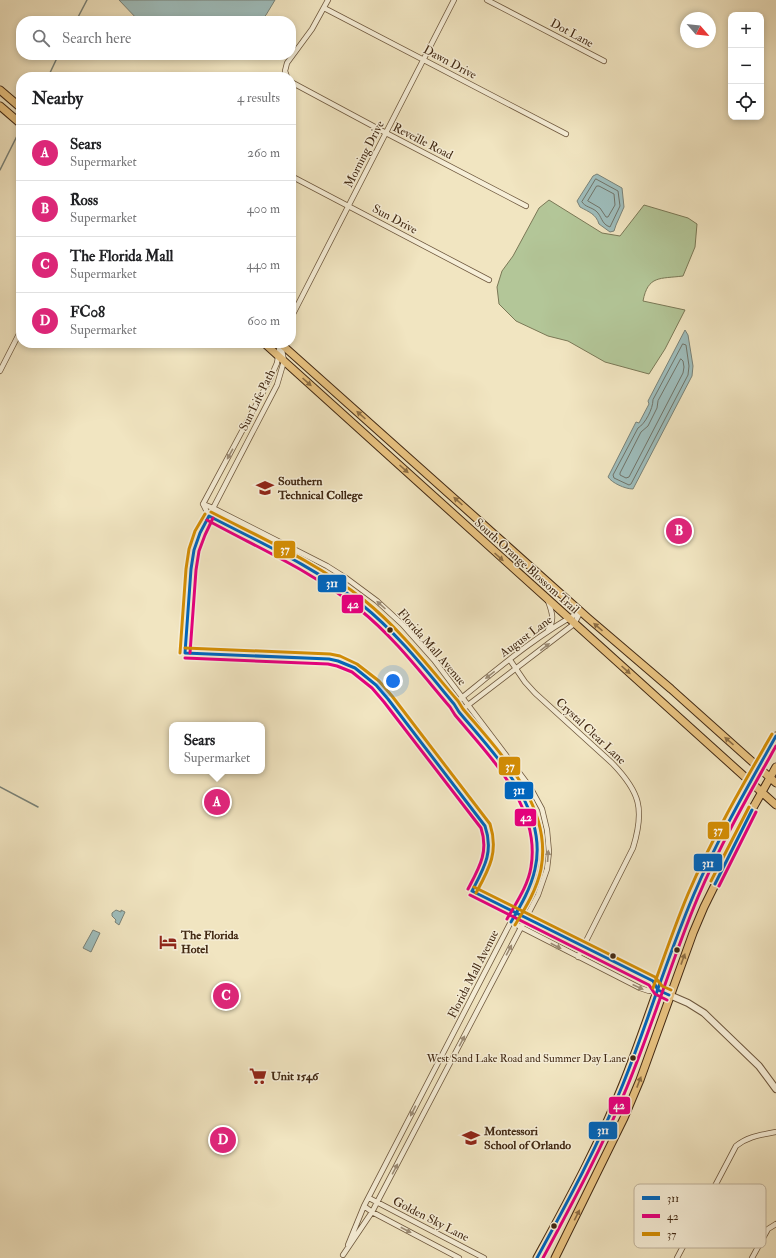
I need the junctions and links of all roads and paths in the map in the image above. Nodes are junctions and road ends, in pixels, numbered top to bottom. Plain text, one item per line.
1 (328, 0) edge
2 (454, 0) edge
3 (487, 0) edge
4 (324, 8) junction
5 (296, 51) edge
6 (289, 60) edge
7 (424, 60) junction
8 (604, 61) dead end
9 (285, 72) edge
10 (296, 85) edge
11 (0, 90) edge
12 (16, 104) edge
13 (0, 106) edge
14 (16, 120) edge
15 (386, 133) junction
16 (566, 134) dead end
17 (296, 179) edge
18 (348, 206) junction
19 (526, 206) dead end
20 (489, 280) dead end
21 (296, 308) edge
22 (16, 340) edge
23 (269, 348) edge
24 (279, 348) edge
25 (282, 348) edge
26 (286, 348) edge
27 (278, 356) junction
28 (284, 361) junction
29 (0, 371) edge
30 (242, 433) junction
31 (249, 439) junction
32 (203, 504) junction
33 (213, 508) junction
34 (209, 516) junction
35 (547, 600) junction
36 (581, 611) junction
37 (568, 618) junction
38 (574, 624) junction
39 (546, 633) junction
40 (510, 660) junction
41 (516, 669) junction
42 (462, 697) junction
43 (454, 704) junction
44 (468, 705) junction
45 (459, 712) junction
46 (776, 736) edge
47 (758, 766) junction
48 (776, 767) edge
49 (770, 778) junction
50 (750, 781) junction
51 (776, 783) edge
52 (762, 792) junction
53 (776, 805) edge
54 (516, 914) junction
55 (526, 919) junction
56 (511, 922) junction
57 (521, 928) junction
58 (583, 947) junction
59 (578, 957) junction
60 (658, 990) junction
61 (670, 996) junction
62 (776, 1089) edge
63 (612, 1111) junction
64 (624, 1118) junction
65 (776, 1132) edge
66 (401, 1135) junction
67 (410, 1139) junction
68 (716, 1184) edge
69 (368, 1198) junction
70 (377, 1203) junction
71 (364, 1206) junction
72 (372, 1212) junction
73 (776, 1224) edge
74 (766, 1233) edge
75 (682, 1248) edge
76 (758, 1248) edge
77 (342, 1257) edge
78 (459, 1258) edge
79 (484, 1258) edge
80 (537, 1258) edge
81 (555, 1258) edge
82 (677, 1258) edge
83 (752, 1258) edge

1 - 4 street
2 - 7 street, Morning Drive
3 - 8 street, Dot Lane
4 - 5 street
4 - 7 street, Dawn Drive
6 - 9 street
7 - 15 street, Morning Drive
7 - 16 street, Dawn Drive
10 - 15 street, Reveille Road
11 - 12 main road
13 - 14 main road
15 - 18 street, Morning Drive
15 - 19 street, Reveille Road
17 - 18 street, Sun Drive
18 - 20 street, Sun Drive
18 - 21 street, Morning Drive
22 - 29 street
23 - 27 main road, South Orange Blossom Trail
24 - 27 street, Sun Life Path
25 - 28 street, Sun Life Path
36 -> 26 main road, South Orange Blossom Trail
27 - 28 main road, South Orange Blossom Trail
27 - 30 street, Sun Life Path
28 - 31 street, Sun Life Path
28 -> 35 main road, South Orange Blossom Trail
30 - 31 street
30 -> 32 street, Sun Life Path
31 - 33 street, Sun Life Path
32 - 33 street, Florida Mall Avenue
32 - 34 street
33 - 34 street, Sun Life Path
42 -> 33 street, Florida Mall Avenue
34 - 43 street, Florida Mall Avenue
35 - 37 main road, South Orange Blossom Trail
35 - 39 street
36 - 37 street, August Lane
36 - 38 street, August Lane
47 -> 36 main road, South Orange Blossom Trail
37 - 38 main road, South Orange Blossom Trail
37 - 39 street, August Lane
41 -> 38 street, August Lane
38 -> 50 main road, South Orange Blossom Trail
39 - 40 street, August Lane
40 - 41 street, Crystal Clear Lane
40 -> 42 street, August Lane
41 - 44 street, August Lane
41 - 58 street, Crystal Clear Lane
42 - 43 street, August Lane
42 - 44 street, Florida Mall Avenue
43 - 45 street, Florida Mall Avenue
44 - 45 street, August Lane
55 -> 44 street, Florida Mall Avenue
45 - 54 street, Florida Mall Avenue
46 - 47 main road
47 - 49 main road, South Orange Blossom Trail
47 - 50 main road
48 - 49 main road
49 - 51 main road, South Orange Blossom Trail
49 - 52 main road
50 - 52 main road, South Orange Blossom Trail
50 - 60 main road
52 - 53 main road, South Orange Blossom Trail
61 -> 52 main road
54 - 55 street
54 - 56 street, Florida Mall Avenue
55 - 57 street, Florida Mall Avenue
55 - 58 street
56 - 57 street
56 -> 66 street, Florida Mall Avenue
57 -> 59 street
67 -> 57 street, Florida Mall Avenue
58 - 59 street, Crystal Clear Lane
58 - 60 street
59 -> 60 street
60 - 61 street
60 - 63 main road
61 - 62 street
64 -> 61 main road
63 - 64 main road
63 - 80 main road
81 -> 64 main road
65 - 68 street
66 - 67 street
66 - 69 street, Florida Mall Avenue
70 -> 67 street, Florida Mall Avenue
69 - 70 street, Golden Sky Lane
69 - 71 street, Florida Mall Avenue
70 - 72 street, Florida Mall Avenue
70 - 79 street, Golden Sky Lane
71 - 72 street, Golden Sky Lane
71 - 77 street, Florida Mall Avenue
72 - 77 street, Florida Mall Avenue
72 -> 78 street, Golden Sky Lane
73 - 74 street
75 - 82 street
76 - 83 street

